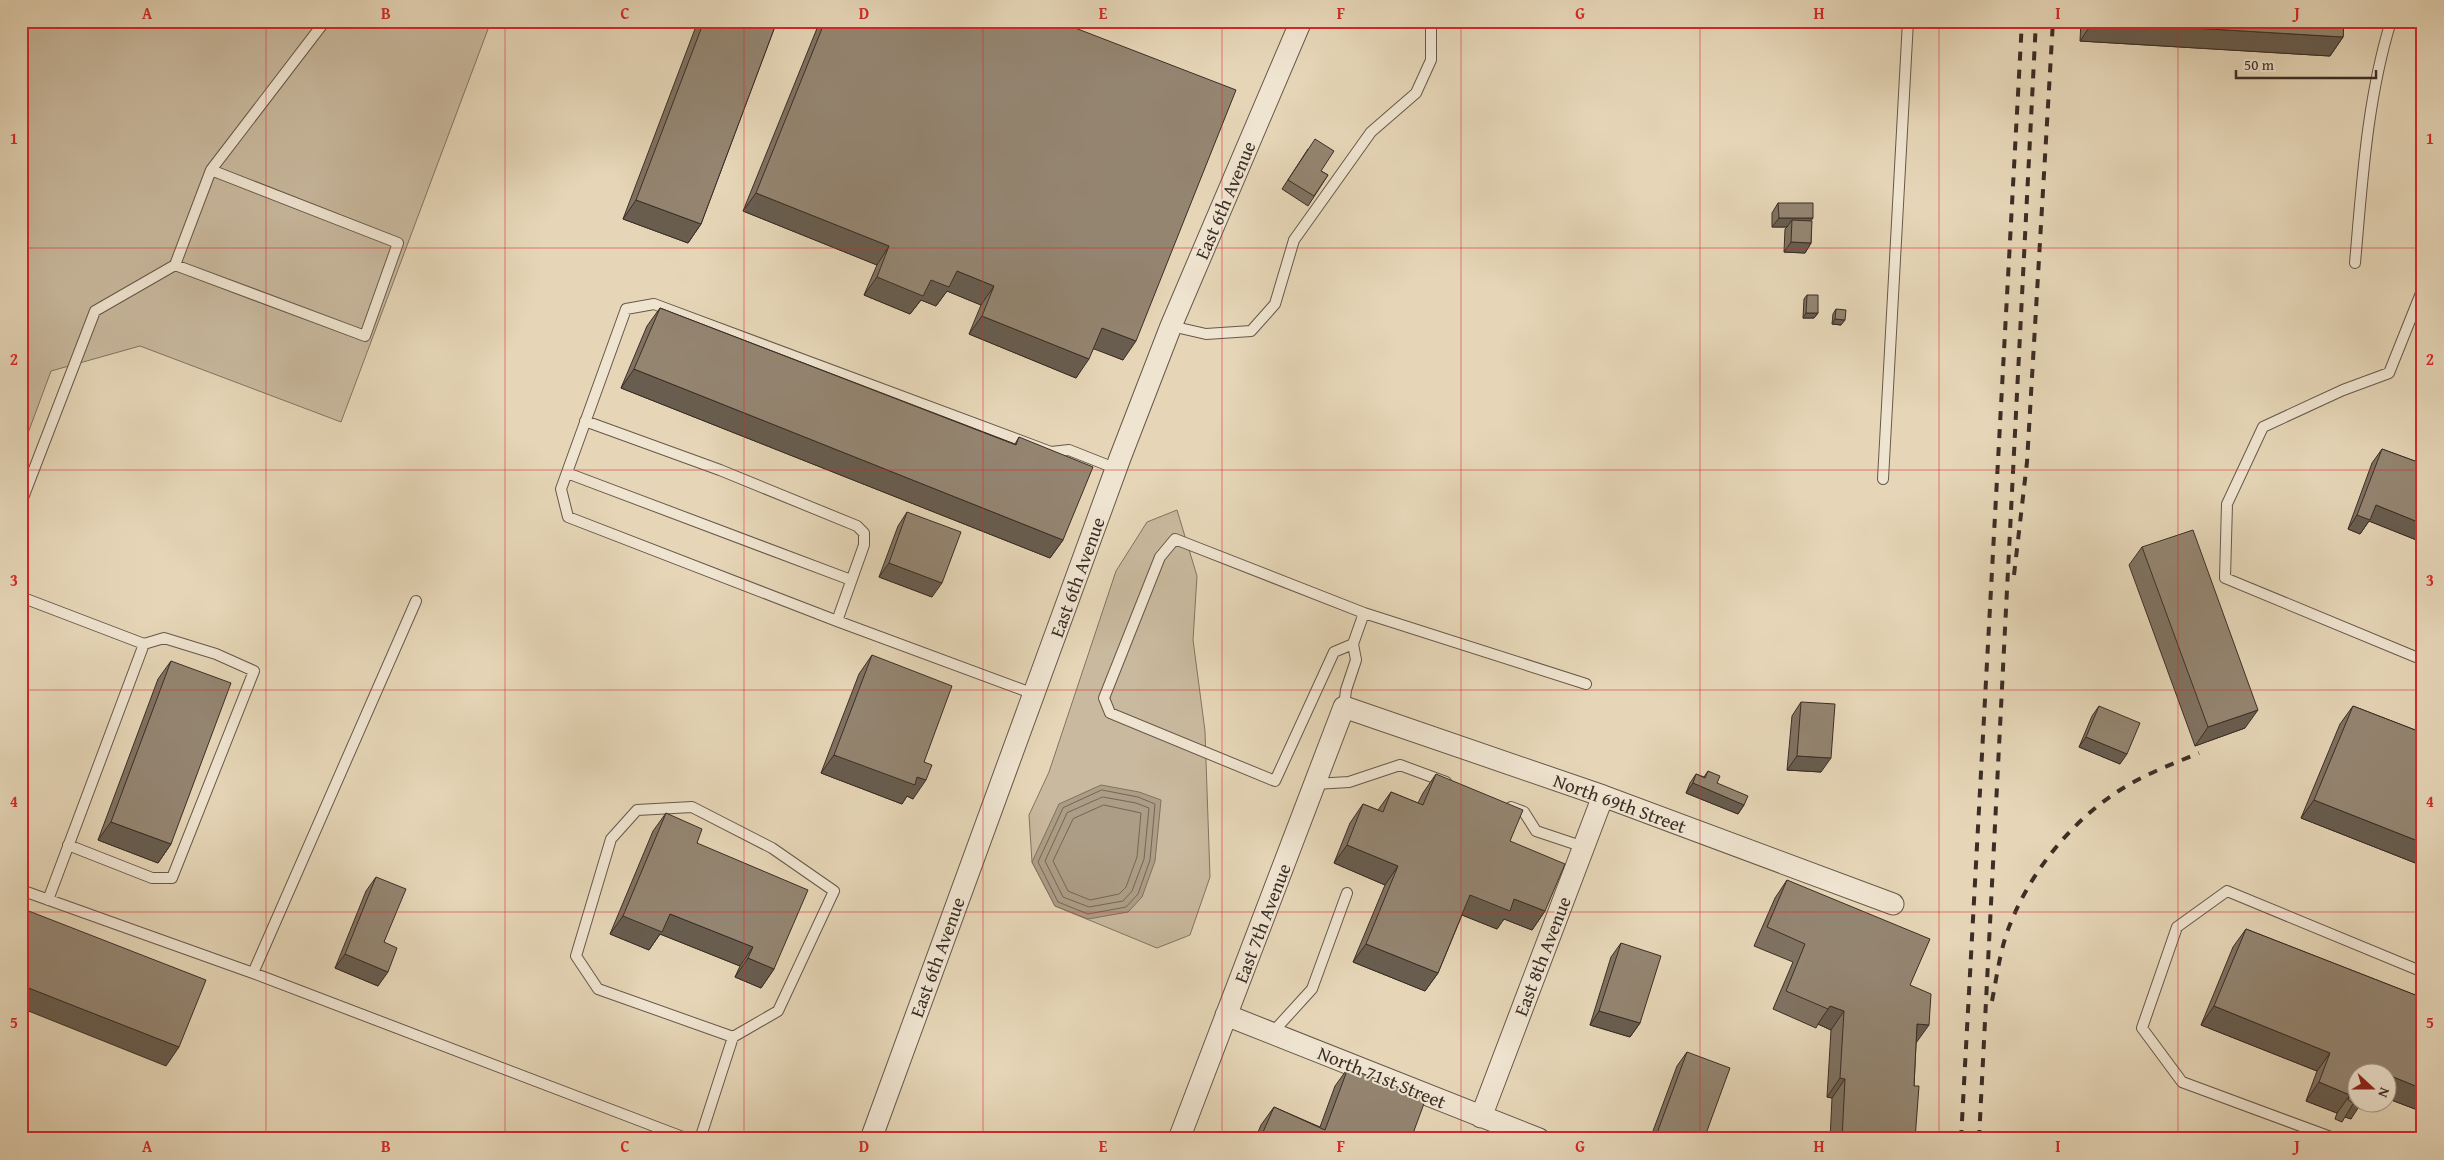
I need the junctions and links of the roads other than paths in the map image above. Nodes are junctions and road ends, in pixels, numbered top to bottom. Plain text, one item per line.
1 (325, 21) edge
2 (1431, 21) edge
3 (1908, 21) edge
4 (2391, 21) edge
5 (1299, 22) edge
6 (211, 170) junction
7 (2355, 263) dead end
8 (175, 265) junction
9 (2423, 288) edge
10 (1172, 326) junction
11 (585, 420) junction
12 (1117, 469) junction
13 (567, 473) junction
14 (1883, 479) dead end
15 (21, 503) edge
16 (851, 580) junction
17 (21, 597) edge
18 (416, 601) dead end
19 (1364, 613) junction
20 (837, 621) junction
21 (144, 644) junction
22 (1353, 644) junction
23 (2423, 660) edge
24 (1586, 684) dead end
25 (1034, 694) junction
26 (1344, 707) junction
27 (1315, 784) junction
28 (1453, 785) edge
29 (1603, 796) junction
30 (1497, 802) edge
31 (68, 845) junction
32 (1584, 847) junction
33 (21, 890) edge
34 (1347, 893) dead end
35 (48, 900) junction
36 (1893, 904) dead end
37 (2423, 972) edge
38 (252, 973) junction
39 (1226, 1015) junction
40 (1272, 1033) junction
41 (733, 1037) junction
42 (1481, 1117) junction
43 (688, 1139) edge
44 (700, 1139) edge
45 (871, 1139) edge
46 (1178, 1139) edge
47 (1539, 1139) edge
48 (2336, 1139) edge

1 - 6 lane
2 - 10 lane
3 - 14 lane
4 - 7 lane
5 - 10 street, East 6th Avenue
6 - 8 lane
6 - 8 lane
8 - 15 lane
9 - 23 lane
10 - 12 street, East 6th Avenue
11 - 12 lane
11 - 13 lane
11 - 16 lane
12 - 25 street, East 6th Avenue
13 - 16 lane
13 - 20 lane
16 - 20 lane
17 - 21 lane
18 - 38 lane
19 - 22 lane
19 - 22 lane
19 - 24 lane
20 - 25 lane
21 - 31 lane
21 - 31 lane
22 - 26 lane
25 - 45 street, East 6th Avenue
26 - 27 street, East 7th Avenue
26 - 29 street, North 69th Street
27 - 28 lane
27 - 39 street, East 7th Avenue
29 - 32 street, East 8th Avenue
29 - 36 street, North 69th Street
30 - 32 lane
31 - 35 lane
32 - 42 street, East 8th Avenue
33 - 35 lane
34 - 40 lane
35 - 38 lane
37 - 48 lane
38 - 43 lane
39 - 40 street, North 71st Street
39 - 46 street, East 7th Avenue
40 - 42 street, North 71st Street
41 - 41 lane
41 - 44 lane
42 - 47 street, North 71st Street

